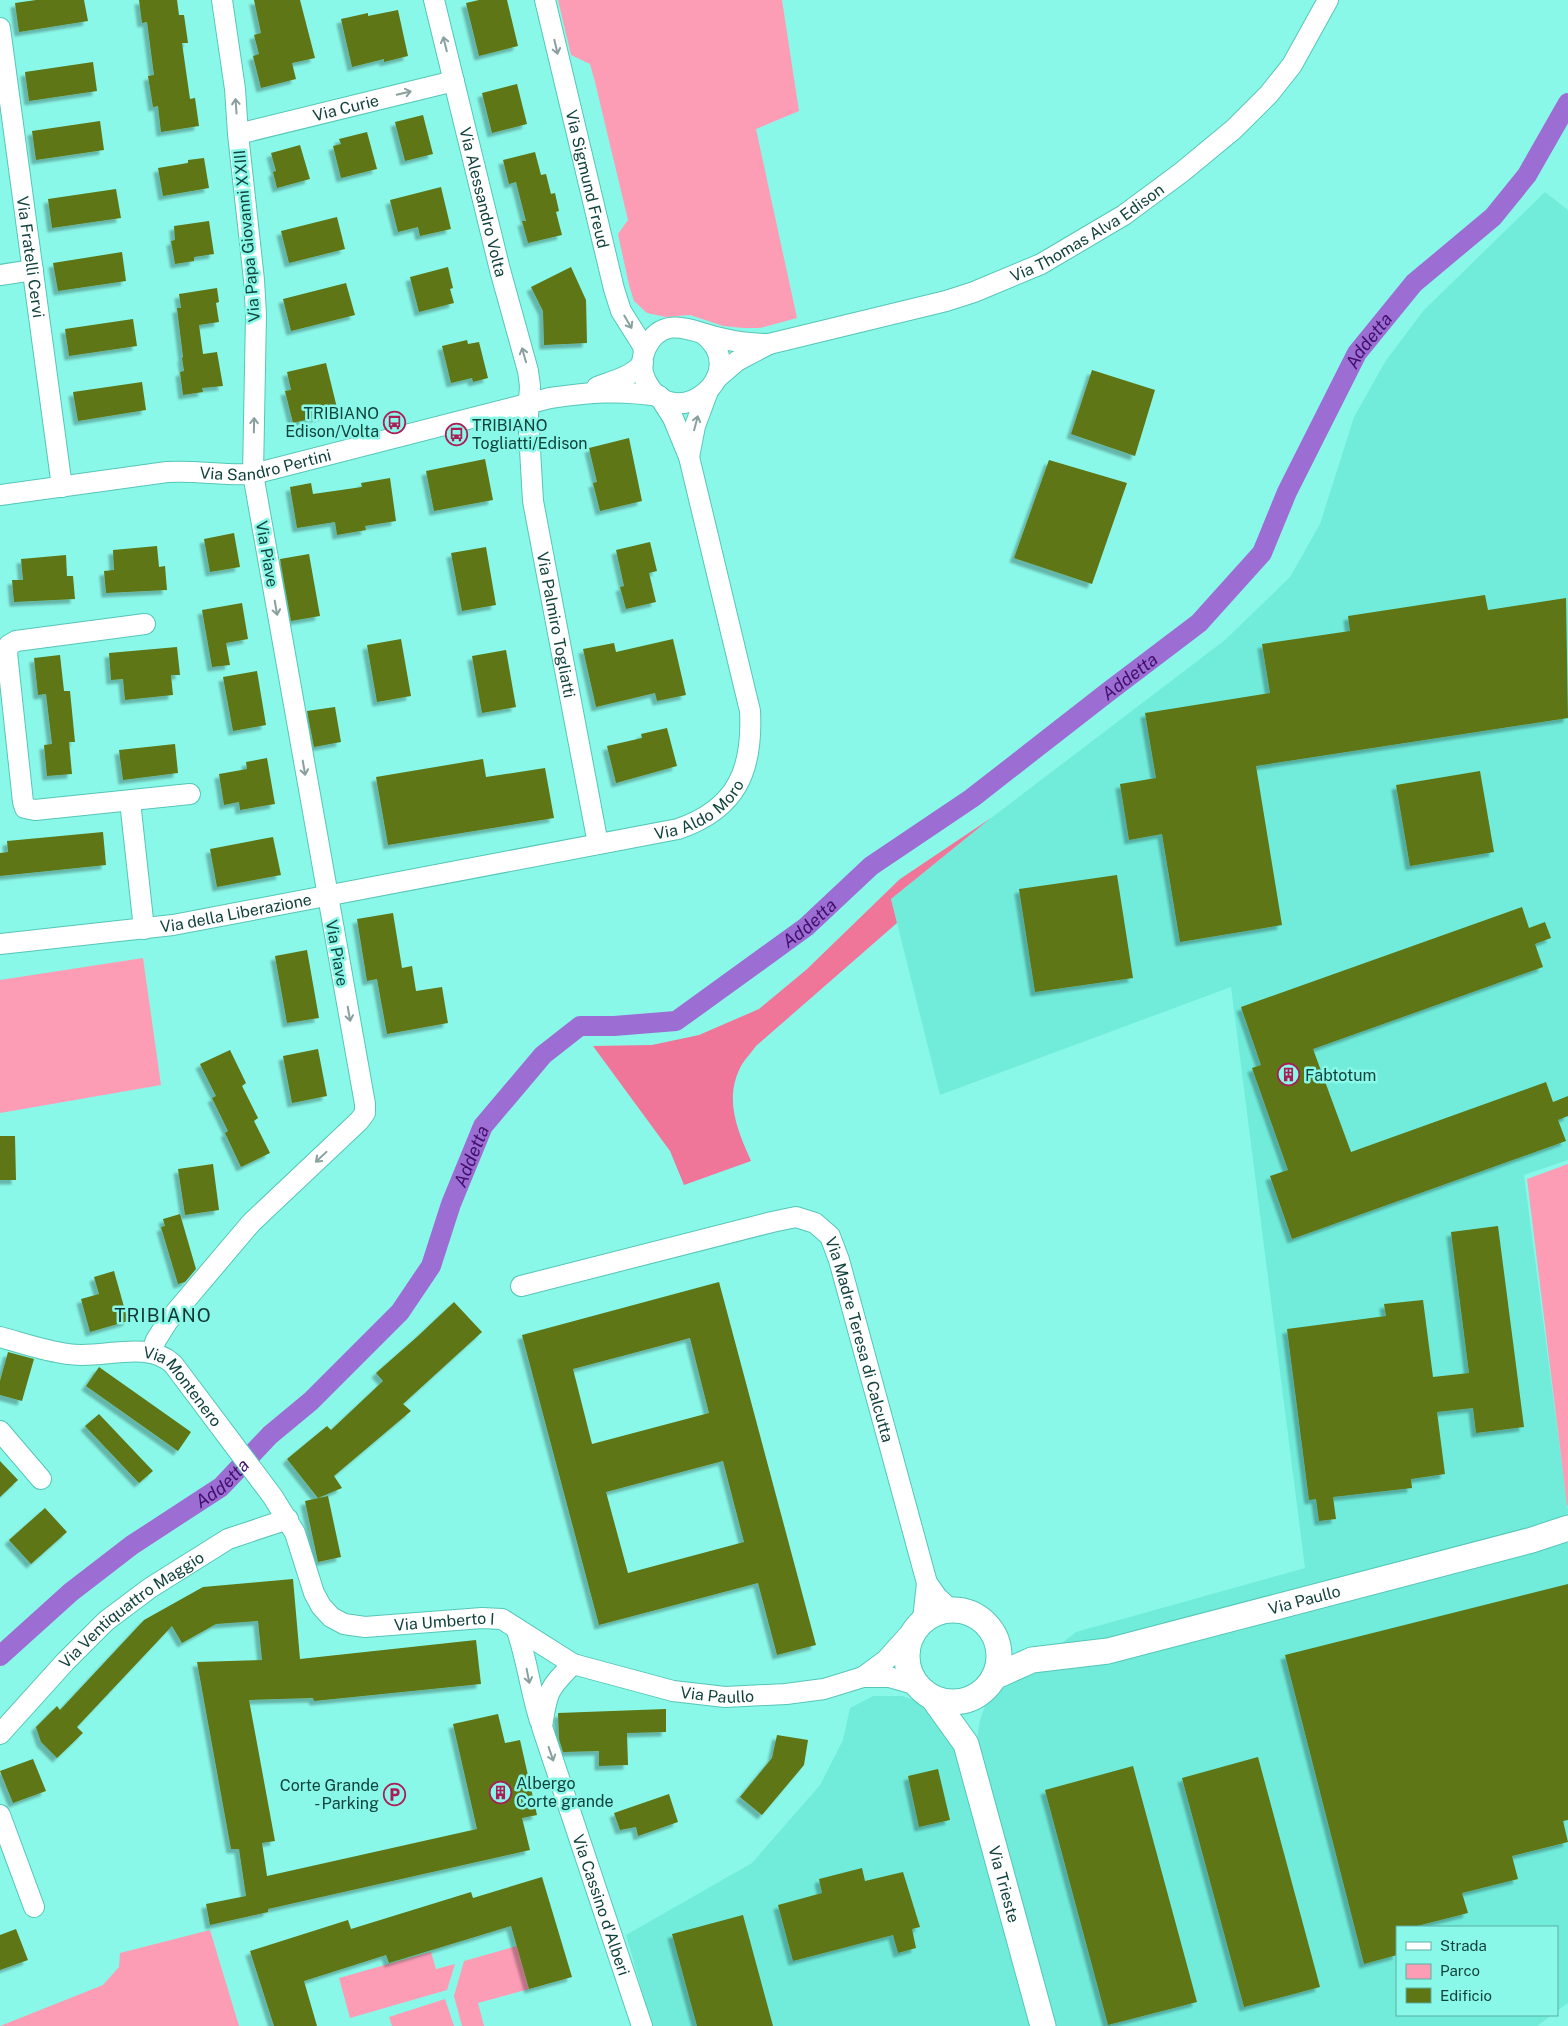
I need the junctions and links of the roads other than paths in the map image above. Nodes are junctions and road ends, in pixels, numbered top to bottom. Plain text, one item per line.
1 (222, 0) edge
2 (434, 0) edge
3 (545, 0) edge
4 (1328, 0) edge
5 (0, 28) edge
6 (454, 81) junction
7 (238, 134) junction
8 (34, 270) junction
9 (0, 275) edge
10 (702, 333) junction
11 (769, 344) junction
12 (644, 358) junction
13 (712, 385) junction
14 (585, 392) junction
15 (659, 396) junction
16 (529, 402) junction
17 (689, 456) junction
18 (253, 474) junction
19 (62, 487) junction
20 (0, 495) edge
21 (145, 624) dead end
22 (190, 794) dead end
23 (130, 801) junction
24 (598, 844) junction
25 (327, 896) junction
26 (144, 928) junction
27 (0, 944) edge
28 (522, 1286) dead end
29 (0, 1337) edge
30 (151, 1353) junction
31 (0, 1430) edge
32 (41, 1480) dead end
33 (288, 1519) junction
34 (1564, 1529) edge
35 (927, 1583) junction
36 (950, 1609) junction
37 (918, 1625) junction
38 (516, 1628) junction
39 (996, 1637) junction
40 (1048, 1657) junction
41 (573, 1664) junction
42 (863, 1677) junction
43 (988, 1684) junction
44 (925, 1691) junction
45 (542, 1727) junction
46 (0, 1734) edge
47 (966, 1744) junction
48 (0, 1815) edge
49 (34, 1906) dead end
50 (642, 2026) edge
51 (1043, 2026) edge

7 -> 1 street, Via Papa Giovanni XXIII
6 -> 2 street, Via Alessandro Volta
3 -> 12 street, Via Sigmund Freud
4 - 11 street, Via Thomas Alva Edison
5 - 8 street, Via Fratelli Cervi
7 -> 6 street, Via Curie
16 -> 6 street, Via Alessandro Volta
18 -> 7 street, Via Papa Giovanni XXIII
8 - 9 street
8 - 19 street, Via Fratelli Cervi
10 - 11 street, Via Thomas Alva Edison
10 - 12 street, Via Thomas Alva Edison
10 - 13 street
11 - 13 street, Via Thomas Alva Edison
12 - 14 street, Via Sandro Pertini
12 - 15 street
13 - 15 street, Via Thomas Alva Edison
17 -> 13 street
14 - 15 street, Via Sandro Pertini
14 - 16 street, Via Sandro Pertini
15 - 17 street, Via Aldo Moro
16 - 18 street, Via Sandro Pertini
16 - 24 street, Via Palmiro Togliatti
17 - 24 street, Via Aldo Moro
18 - 19 street, Via Sandro Pertini
18 -> 25 street, Via Piave
19 - 20 street, Via Sandro Pertini
21 - 23 street
22 - 23 street
23 - 26 street, Via della Liberazione
24 - 25 street, Via Aldo Moro
25 - 26 street, Via della Liberazione
25 -> 30 street, Via Piave
26 - 27 street, Via della Liberazione
28 - 35 street, Via Madre Teresa di Calcutta
29 - 30 street, Via Montenero
30 - 33 street, Via Montenero
31 - 32 street
33 - 38 street, Via Umberto I
33 - 46 street, Via Ventiquattro Maggio
34 - 40 street, Via Paullo
35 - 36 street, Via Madre Teresa di Calcutta
35 - 37 street, Via Madre Teresa di Calcutta
36 - 37 street, Via Paullo
36 - 39 street, Via Paullo
37 - 42 street, Via Paullo
37 - 44 street
38 - 41 street, Via Umberto I
38 -> 45 street, Via Cassino d'Alberi
39 - 40 street, Via Paullo
39 - 43 street
40 - 43 street, Via Paullo
41 - 42 street, Via Paullo
41 - 45 street, Via Cassino d'Alberi
42 - 44 street, Via Paullo
43 - 44 street, Via Paullo
43 - 47 street, Via Trieste
44 - 47 street, Via Trieste
45 -> 50 street, Via Cassino d'Alberi
47 - 51 street, Via Trieste
48 - 49 street

